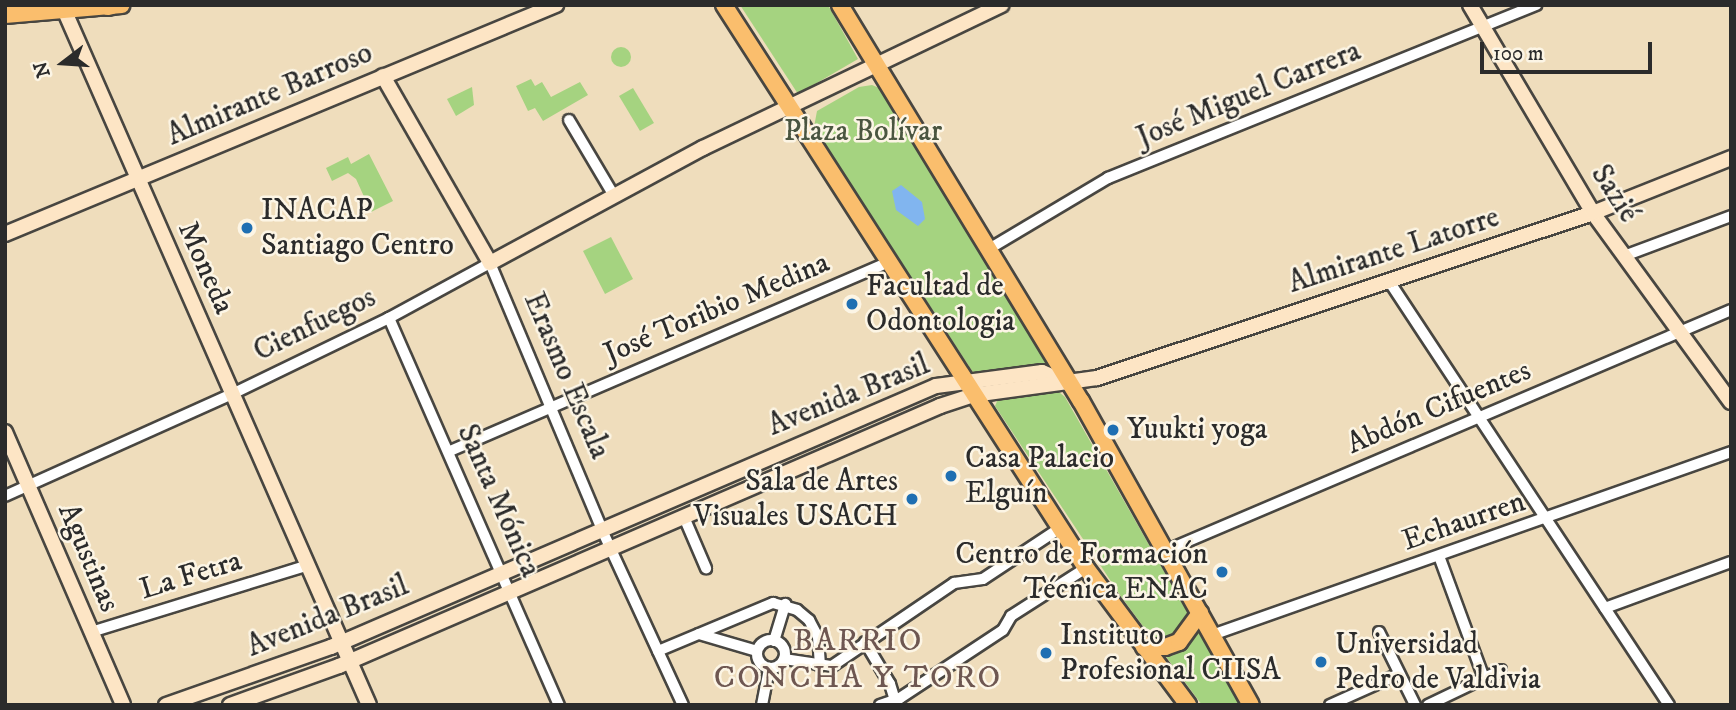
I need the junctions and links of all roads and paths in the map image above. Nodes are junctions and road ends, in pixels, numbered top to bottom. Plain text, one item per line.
1 (556, 5) edge
2 (724, 5) edge
3 (840, 5) edge
4 (1002, 5) edge
5 (1470, 5) edge
6 (1536, 5) edge
7 (114, 6) edge
8 (63, 8) edge
9 (5, 15) edge
10 (1483, 28) junction
11 (876, 65) junction
12 (383, 76) junction
13 (788, 105) junction
14 (569, 120) dead end
15 (1731, 158) edge
16 (137, 179) junction
17 (612, 194) junction
18 (1593, 213) junction
19 (1731, 216) edge
20 (5, 234) edge
21 (989, 249) junction
22 (1624, 256) junction
23 (490, 262) junction
24 (888, 262) junction
25 (1389, 281) junction
26 (1731, 310) edge
27 (389, 318) junction
28 (1678, 332) junction
29 (1071, 385) junction
30 (969, 388) junction
31 (232, 394) junction
32 (1731, 402) edge
33 (551, 407) junction
34 (1480, 418) junction
35 (5, 432) edge
36 (450, 451) junction
37 (1731, 452) edge
38 (28, 486) junction
39 (5, 496) edge
40 (684, 517) junction
41 (1547, 519) junction
42 (1060, 528) junction
43 (602, 530) junction
44 (611, 550) junction
45 (1166, 551) junction
46 (1439, 556) junction
47 (1731, 562) edge
48 (305, 566) junction
49 (706, 568) dead end
50 (1086, 568) junction
51 (503, 573) junction
52 (512, 593) junction
53 (785, 604) junction
54 (1605, 608) junction
55 (1200, 613) junction
56 (91, 632) junction
57 (1379, 632) dead end
58 (699, 634) junction
59 (1212, 635) junction
60 (774, 641) junction
61 (865, 642) junction
62 (341, 643) junction
63 (1144, 647) junction
64 (757, 650) junction
65 (658, 651) junction
66 (784, 659) junction
67 (349, 662) junction
68 (820, 666) junction
69 (769, 668) junction
70 (1501, 670) dead end
71 (1399, 674) junction
72 (1484, 678) junction
73 (896, 702) edge
74 (122, 705) edge
75 (166, 705) edge
76 (230, 705) edge
77 (369, 705) edge
78 (559, 705) edge
79 (683, 705) edge
80 (762, 705) edge
81 (880, 705) edge
82 (1188, 705) edge
83 (1251, 705) edge
84 (1330, 705) edge
85 (1415, 705) edge
86 (1428, 705) edge
87 (1669, 705) edge

1 - 12 main road, Almirante Barroso
2 - 13 main road
3 - 11 main road
4 - 11 main road, Cienfuegos
5 - 10 main road, Sazié
6 - 10 street, José Miguel Carrera
7 - 8 main road
8 - 9 main road
8 - 16 main road, Moneda
10 - 18 main road, Sazié
10 - 21 street, José Miguel Carrera
11 - 13 main road, Cienfuegos
11 - 21 main road
12 - 16 main road, Almirante Barroso
12 - 23 main road, Erasmo Escala
13 - 17 main road, Cienfuegos
13 - 24 main road
14 - 17 street
15 - 18 main road, Almirante Latorre
16 - 20 main road, Almirante Barroso
16 - 31 main road, Moneda
17 - 23 main road, Cienfuegos
18 - 22 main road, Sazié
18 - 25 main road, Almirante Latorre
19 - 22 street
21 - 29 main road
22 - 28 main road, Sazié
23 - 27 street, Cienfuegos
23 - 33 street, Erasmo Escala
24 - 30 main road
24 - 33 street, José Toribio Medina
25 - 29 main road, Almirante Latorre
25 - 34 street
26 - 28 street, Abdón Cifuentes
27 - 31 street, Cienfuegos
27 - 36 street, Santa Mónica
28 - 32 main road, Sazié
28 - 34 street, Abdón Cifuentes
29 - 30 main road, Avenida Brasil
29 - 45 main road
30 - 40 main road, Avenida Brasil
30 - 42 main road
30 - 43 main road, Avenida Brasil
31 - 38 street, Cienfuegos
31 - 48 main road, Moneda
33 - 36 street, José Toribio Medina
33 - 43 street, Erasmo Escala
34 - 41 street
34 - 45 street, Abdón Cifuentes
35 - 38 main road, Agustinas
36 - 51 street, Santa Mónica
37 - 41 street, Echaurren
38 - 39 street, Cienfuegos
38 - 56 main road, Agustinas
40 - 44 main road, Avenida Brasil
40 - 49 street
41 - 46 street, Echaurren
41 - 54 street
42 - 50 main road
42 - 61 street
43 - 44 street, Erasmo Escala
43 - 51 main road, Avenida Brasil
44 - 52 main road, Avenida Brasil
44 - 65 street, Erasmo Escala
45 - 55 main road
46 - 59 street, Echaurren
46 - 72 street
47 - 54 street
48 - 56 street, La Fetra
48 - 62 main road, Moneda
50 - 63 main road
50 - 73 street
51 - 52 street, Santa Mónica
51 - 62 main road, Avenida Brasil
52 - 67 main road, Avenida Brasil
52 - 78 street, Santa Mónica
53 - 58 street
53 - 60 street
53 - 68 street
54 - 87 street
55 - 59 main road
55 - 63 main road
56 - 74 main road, Agustinas
57 - 71 street
58 - 64 street
58 - 65 street
59 - 83 main road
60 - 64 street
60 - 66 street
61 - 68 street
61 - 73 street
62 - 67 main road, Moneda
62 - 75 main road, Avenida Brasil
63 - 82 main road
64 - 69 street
65 - 79 street, Erasmo Escala
66 - 68 street
66 - 69 street
67 - 76 main road, Avenida Brasil
67 - 77 main road, Moneda
69 - 80 street
70 - 72 street
71 - 84 street
71 - 85 street
72 - 86 street
73 - 81 street

